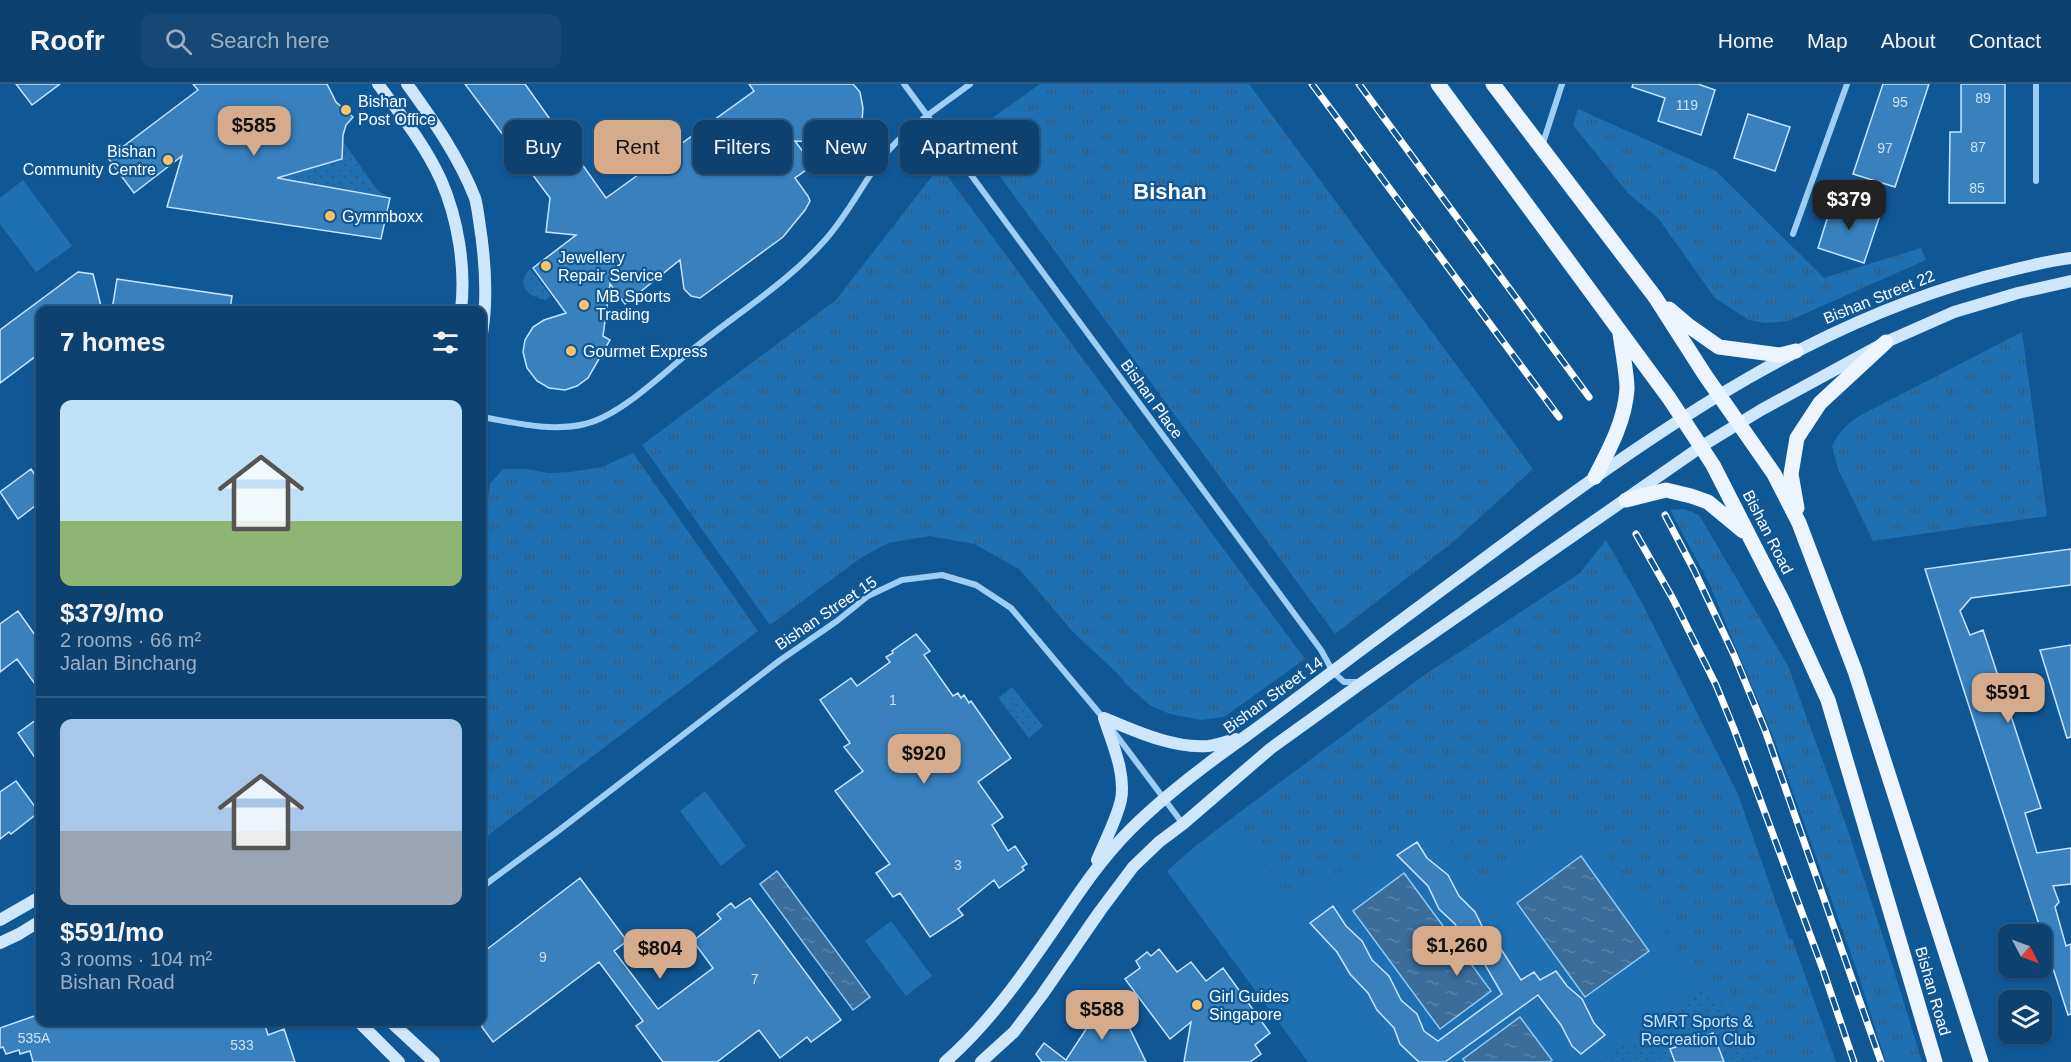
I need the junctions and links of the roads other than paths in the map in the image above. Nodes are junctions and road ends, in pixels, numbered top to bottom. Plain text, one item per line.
1 (378, 84) edge
2 (407, 84) edge
3 (904, 84) edge
4 (970, 84) edge
5 (1438, 84) edge
6 (1493, 84) edge
7 (1562, 84) edge
8 (1847, 84) edge
9 (2036, 84) edge
10 (927, 115) junction
11 (1541, 149) junction
12 (2036, 181) dead end
13 (1793, 234) dead end
14 (2071, 258) edge
15 (2071, 280) edge
16 (1655, 297) junction
17 (461, 306) edge
18 (484, 306) edge
19 (1620, 333) junction
20 (1886, 342) junction
21 (1796, 351) junction
22 (1719, 395) junction
23 (486, 418) edge
24 (1682, 418) junction
25 (1739, 424) junction
26 (1702, 446) junction
27 (1595, 477) junction
28 (1626, 500) junction
29 (1799, 523) junction
30 (1751, 539) junction
31 (1333, 672) junction
32 (1363, 682) junction
33 (1104, 718) junction
34 (1243, 738) junction
35 (1165, 799) junction
36 (1183, 824) junction
37 (1090, 875) junction
38 (486, 883) edge
39 (36, 899) edge
40 (0, 920) edge
41 (36, 923) edge
42 (0, 943) edge
43 (363, 1026) edge
44 (396, 1026) edge
45 (399, 1062) edge
46 (434, 1062) edge
47 (945, 1062) edge
48 (981, 1062) edge
49 (1935, 1062) edge
50 (1981, 1062) edge

1 - 17 street
2 - 18 street
3 - 10 street, Bishan Place
4 - 10 street
5 - 19 main road, Bishan Road
6 - 11 main road, Bishan Road
7 - 11 street
8 - 13 street
9 - 12 street
10 - 23 street
10 - 31 street, Bishan Place
11 - 16 main road, Bishan Road
14 - 21 street, Bishan Street 22
15 - 20 street
16 - 21 main road
16 - 22 main road, Bishan Road
19 - 24 main road, Bishan Road
19 - 27 main road
20 - 25 street
20 - 29 main road
21 - 22 street, Bishan Street 22
22 - 24 street, Bishan Street 22
22 - 25 main road, Bishan Road
24 - 26 main road, Bishan Road
24 - 27 street, Bishan Street 14
25 - 26 street
25 - 29 main road, Bishan Road
26 - 28 street
26 - 30 main road, Bishan Road
27 - 31 street, Bishan Street 14
28 - 30 main road
28 - 32 street
29 - 50 main road, Bishan Road
30 - 49 main road, Bishan Road
31 - 32 street
31 - 34 street, Bishan Street 14
32 - 36 street
33 - 34 street
33 - 35 street, Bishan Street 15
33 - 37 street
33 - 38 street, Bishan Street 15
34 - 35 street, Bishan Street 14
35 - 36 street, Bishan Street 15
35 - 37 street, Bishan Street 14
36 - 48 street
37 - 47 street, Bishan Street 14
39 - 40 street
41 - 42 street
43 - 45 street
44 - 46 street

